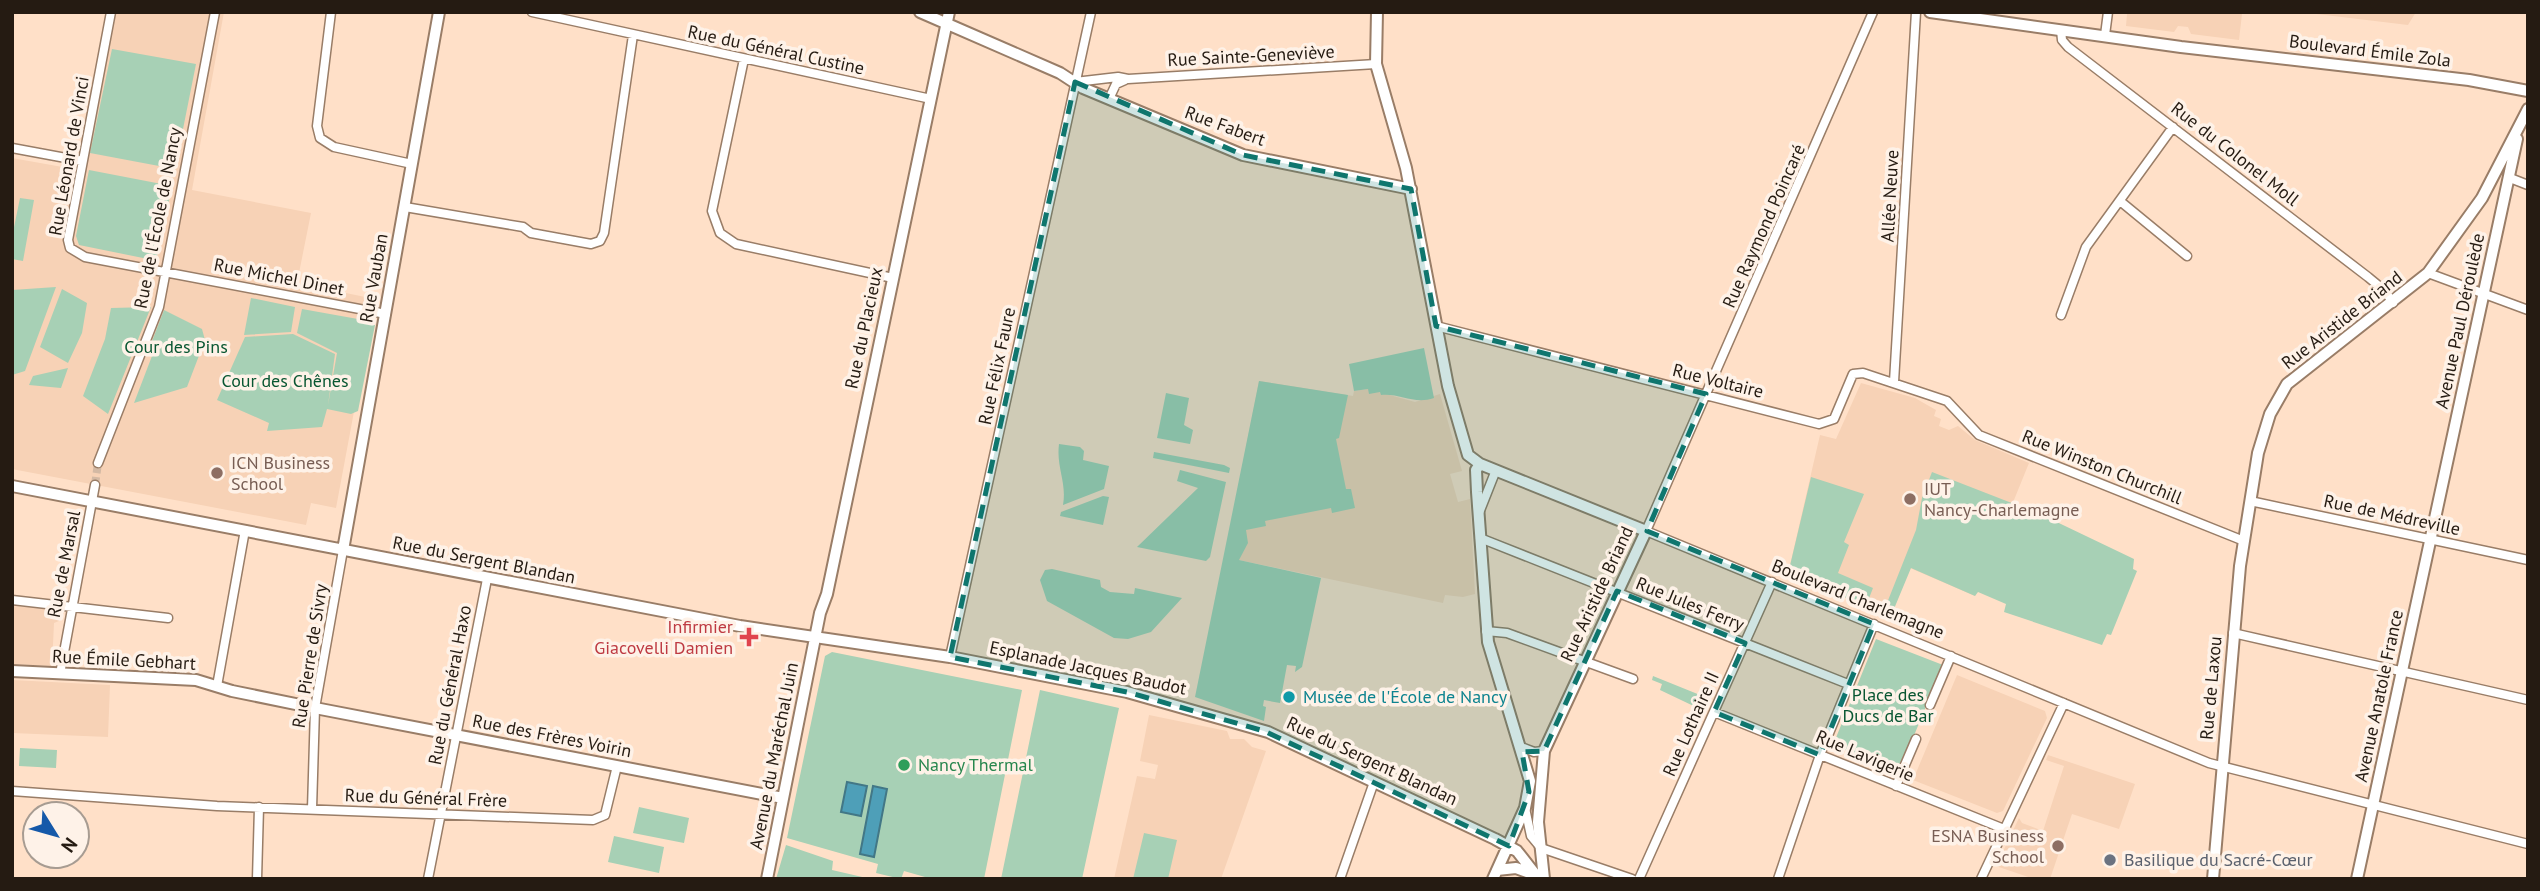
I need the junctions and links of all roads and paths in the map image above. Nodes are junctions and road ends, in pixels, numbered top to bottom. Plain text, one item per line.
1 (111, 12) edge
2 (215, 12) edge
3 (331, 12) edge
4 (439, 12) edge
5 (531, 12) edge
6 (920, 12) edge
7 (1091, 12) edge
8 (1377, 12) edge
9 (1873, 12) edge
10 (1916, 12) edge
11 (1930, 12) edge
12 (2108, 12) edge
13 (1999, 16) edge
14 (948, 18) edge
15 (2061, 30) junction
16 (633, 35) junction
17 (2105, 35) junction
18 (744, 59) junction
19 (1376, 64) junction
20 (1128, 79) junction
21 (1074, 82) junction
22 (2528, 91) edge
23 (931, 99) junction
24 (1109, 99) junction
25 (2528, 109) edge
26 (2173, 127) junction
27 (2519, 130) junction
28 (12, 148) edge
29 (82, 161) junction
30 (412, 164) junction
31 (2510, 178) junction
32 (2490, 183) junction
33 (2528, 185) edge
34 (1411, 190) junction
35 (2120, 201) junction
36 (405, 207) junction
37 (2188, 256) dead end
38 (166, 272) junction
39 (2428, 273) junction
40 (892, 278) junction
41 (2484, 294) junction
42 (2393, 303) junction
43 (2528, 310) edge
44 (386, 314) junction
45 (2061, 315) dead end
46 (1436, 326) junction
47 (1894, 382) junction
48 (1706, 394) junction
49 (1958, 410) joint
50 (1681, 451) joint
51 (98, 463) tunnel mouth
52 (1480, 464) junction
53 (1496, 470) junction
54 (12, 486) edge
55 (93, 493) junction
56 (2250, 502) junction
57 (1479, 513) junction
58 (2435, 521) joint
59 (245, 530) junction
60 (1646, 531) junction
61 (1480, 538) junction
62 (2431, 539) junction
63 (2244, 541) junction
64 (342, 550) junction
65 (2528, 559) edge
66 (487, 579) junction
67 (1772, 582) junction
68 (1617, 592) junction
69 (12, 600) edge
70 (72, 606) junction
71 (168, 618) dead end
72 (1874, 624) junction
73 (1486, 631) junction
74 (2233, 633) junction
75 (815, 639) junction
76 (1745, 643) junction
77 (1951, 656) junction
78 (950, 657) junction
79 (1586, 662) junction
80 (2402, 670) junction
81 (12, 671) edge
82 (60, 674) junction
83 (1633, 679) dead end
84 (1849, 684) junction
85 (217, 686) junction
86 (2528, 700) edge
87 (2064, 703) junction
88 (1930, 705) dead end
89 (314, 708) junction
90 (1714, 712) junction
91 (1217, 715) joint
92 (457, 736) junction
93 (1916, 739) dead end
94 (1521, 747) junction
95 (1544, 751) junction
96 (1820, 755) junction
97 (617, 766) junction
98 (2222, 767) junction
99 (1374, 782) junction
100 (1896, 786) junction
101 (12, 794) edge
102 (783, 798) junction
103 (2373, 805) junction
104 (259, 807) junction
105 (1525, 808) junction
106 (312, 810) junction
107 (441, 814) junction
108 (2004, 830) junction
109 (2528, 844) edge
110 (1509, 846) junction
111 (1541, 848) junction
112 (1495, 874) edge
113 (1540, 878) edge
114 (257, 879) edge
115 (428, 879) edge
116 (767, 879) edge
117 (1340, 879) edge
118 (1632, 879) edge
119 (1640, 879) edge
120 (1778, 879) edge
121 (1981, 879) edge
122 (2213, 879) edge
123 (2357, 879) edge

1 - 29 street, Rue Léonard de Vinci
2 - 38 street, Rue de l'École de Nancy
3 - 30 street
4 - 30 street, Rue Vauban
5 - 16 street, Rue du Général Custine
6 - 14 street, Rue Fabert
7 - 21 street, Rue Félix Faure
8 - 19 street
9 - 48 street, Rue Raymond Poincaré
10 - 47 street, Allée Neuve
11 - 13 street, Boulevard Émile Zola
12 - 17 street
13 - 15 street, Boulevard Émile Zola
14 - 21 street, Rue Fabert
14 - 23 street, Rue du Placieux
15 - 17 street, Boulevard Émile Zola
15 - 26 street, Rue du Colonel Moll
16 - 18 street, Rue du Général Custine
16 - 36 street
17 - 22 street, Boulevard Émile Zola
18 - 23 street, Rue du Général Custine
18 - 40 street
19 - 20 street, Rue Sainte-Geneviève
19 - 34 street
20 - 21 street, Rue Sainte-Geneviève
20 - 24 street
21 - 24 street, Rue Fabert
21 - 78 street, Rue Félix Faure
23 - 40 street, Rue du Placieux
24 - 34 street, Rue Fabert
25 - 27 street, Avenue Paul Déroulède
26 - 35 street
26 - 42 street, Rue du Colonel Moll
27 - 31 street, Avenue Paul Déroulède
27 - 32 street, Avenue Paul Déroulède
28 - 29 street
29 - 38 street, Rue Léonard de Vinci
30 - 36 street, Rue Vauban
31 - 32 street
31 - 33 street
31 - 41 street, Avenue Paul Déroulède
32 - 39 street, Rue Aristide Briand
34 - 46 street
35 - 37 street
35 - 45 street
36 - 44 street, Rue Vauban
38 - 44 street, Rue Michel Dinet
38 - 51 street, Rue de l'École de Nancy
39 - 41 street
39 - 42 street, Rue Aristide Briand
40 - 75 street, Rue du Placieux
41 - 43 street
41 - 58 street, Avenue Paul Déroulède
42 - 56 street, Rue Aristide Briand
44 - 64 street, Rue Vauban
46 - 48 street, Rue Voltaire
46 - 52 street
47 - 48 street, Rue Voltaire
47 - 49 street, Rue Voltaire
48 - 50 street, Rue Raymond Poincaré
49 - 63 street, Rue Winston Churchill
50 - 60 street, Rue Aristide Briand
52 - 53 street, Boulevard Charlemagne
52 - 57 street
53 - 57 street
53 - 60 street, Boulevard Charlemagne
54 - 55 street, Rue du Sergent Blandan
55 - 59 street, Rue du Sergent Blandan
55 - 70 street, Rue de Marsal
56 - 62 street, Rue de Médreville
56 - 63 street, Rue de Laxou
57 - 61 street
58 - 62 street, Avenue Anatole France
59 - 64 street, Rue du Sergent Blandan
59 - 85 street
60 - 67 street, Boulevard Charlemagne
60 - 68 street, Rue Aristide Briand
61 - 68 street, Rue Jules Ferry
61 - 73 street
62 - 65 street, Rue de Médreville
62 - 80 street, Avenue Anatole France
63 - 74 street, Rue de Laxou
64 - 66 street, Rue du Sergent Blandan
64 - 89 street, Rue Pierre de Sivry
66 - 75 street, Rue du Sergent Blandan
66 - 92 street, Rue du Général Haxo
67 - 72 street, Boulevard Charlemagne
67 - 76 street, Rue Lothaire II
68 - 76 street, Rue Jules Ferry
68 - 79 street, Rue Aristide Briand
69 - 70 street
70 - 71 street
70 - 82 street, Rue de Marsal
72 - 77 street, Boulevard Charlemagne
72 - 84 street
73 - 79 street
73 - 94 street
74 - 80 street
74 - 98 street, Rue de Laxou
75 - 78 street, Rue du Sergent Blandan
75 - 102 street, Avenue du Maréchal Juin
76 - 84 street, Rue Jules Ferry
76 - 90 street, Rue Lothaire II
77 - 87 street, Boulevard Charlemagne
77 - 88 street
78 - 91 street, Esplanade Jacques Baudot
79 - 83 street
79 - 95 street, Rue Aristide Briand
80 - 86 street
80 - 103 street, Avenue Anatole France
81 - 82 street, Rue Émile Gebhart
82 - 85 street, Rue Émile Gebhart
84 - 96 street
85 - 89 street, Rue Émile Gebhart
87 - 98 street, Boulevard Charlemagne
87 - 108 street
89 - 92 street, Rue des Frères Voirin
89 - 106 street, Rue Pierre de Sivry
90 - 96 street, Rue Lavigerie
90 - 119 street, Rue Lothaire II
91 - 99 street, Rue du Sergent Blandan
92 - 97 street, Rue des Frères Voirin
92 - 107 street, Rue du Général Haxo
93 - 100 street
94 - 95 street
94 - 105 street
95 - 111 street, Rue Aristide Briand
96 - 100 street, Rue Lavigerie
96 - 120 street
97 - 102 street, Rue des Frères Voirin
97 - 107 street, Rue du Général Frère
98 - 103 street, Boulevard Charlemagne
98 - 122 street, Rue de Laxou
99 - 110 street, Rue du Sergent Blandan
99 - 117 street
100 - 108 street, Rue Lavigerie
101 - 104 street, Rue du Général Frère
102 - 116 street, Avenue du Maréchal Juin
103 - 109 street, Boulevard Charlemagne
103 - 123 street, Avenue Anatole France
104 - 106 street, Rue du Général Frère
104 - 114 street
105 - 110 street
105 - 111 street
106 - 107 street, Rue du Général Frère
107 - 115 street, Rue du Général Haxo
108 - 121 street
110 - 112 street
110 - 113 street
111 - 113 street, Rue Aristide Briand
111 - 118 street
112 - 113 street

